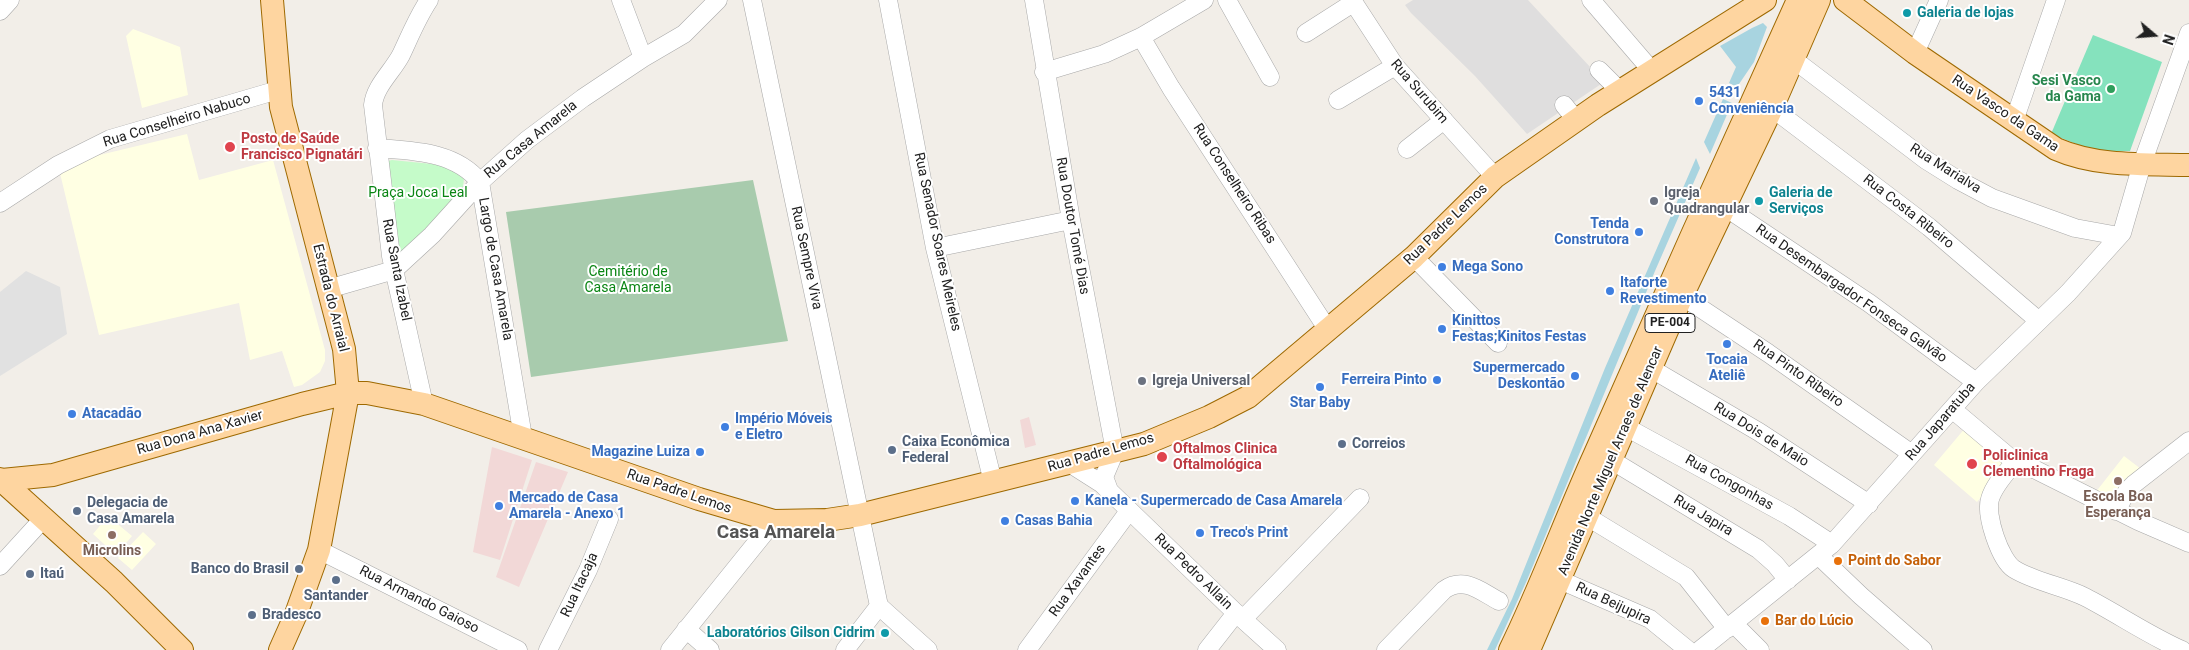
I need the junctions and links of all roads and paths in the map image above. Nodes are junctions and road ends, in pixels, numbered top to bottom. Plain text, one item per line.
1 (10, 0) edge
2 (272, 0) edge
3 (429, 0) edge
4 (621, 0) edge
5 (718, 0) edge
6 (752, 0) edge
7 (888, 0) edge
8 (1034, 0) edge
9 (1204, 0) edge
10 (1227, 0) edge
11 (1590, 0) edge
12 (1798, 0) edge
13 (1820, 0) edge
14 (1845, 0) edge
15 (1939, 0) edge
16 (2056, 0) edge
17 (1352, 1) edge
18 (1756, 6) edge
19 (0, 11) edge
20 (1784, 30) junction
21 (1306, 32) dead end
22 (2189, 33) edge
23 (1141, 37) junction
24 (1915, 54) junction
25 (643, 58) junction
26 (1793, 59) junction
27 (1395, 66) junction
28 (1598, 70) dead end
29 (1652, 71) junction
30 (1044, 72) junction
31 (1270, 78) dead end
32 (278, 90) junction
33 (1620, 91) junction
34 (1338, 100) dead end
35 (1772, 108) junction
36 (1444, 120) junction
37 (2014, 121) junction
38 (377, 148) junction
39 (1407, 149) dead end
40 (2142, 164) junction
41 (2189, 165) edge
42 (1495, 177) junction
43 (480, 182) junction
44 (0, 202) edge
45 (1725, 207) junction
46 (1071, 220) junction
47 (2120, 236) junction
48 (935, 248) junction
49 (1414, 257) junction
50 (394, 270) junction
51 (328, 289) junction
52 (1682, 296) junction
53 (2039, 321) junction
54 (1328, 330) junction
55 (1498, 343) dead end
56 (1650, 368) junction
57 (1976, 382) junction
58 (348, 393) junction
59 (424, 404) junction
60 (1952, 409) junction
61 (1624, 426) junction
62 (524, 437) junction
63 (2189, 441) edge
64 (1115, 451) junction
65 (1912, 454) junction
66 (1611, 460) junction
67 (2016, 462) junction
68 (1069, 463) junction
69 (53, 475) junction
70 (1, 480) edge
71 (993, 482) junction
72 (1110, 493) junction
73 (1360, 498) dead end
74 (1869, 504) junction
75 (1129, 511) junction
76 (2116, 511) junction
77 (860, 515) junction
78 (40, 516) junction
79 (1586, 516) junction
80 (609, 519) dead end
81 (774, 521) junction
82 (2189, 543) edge
83 (320, 550) junction
84 (1825, 550) junction
85 (0, 566) edge
86 (1560, 580) junction
87 (1788, 580) junction
88 (1499, 601) dead end
89 (879, 606) junction
90 (1239, 616) junction
91 (1730, 627) junction
92 (686, 630) junction
93 (182, 650) edge
94 (280, 650) edge
95 (518, 650) edge
96 (548, 650) edge
97 (670, 650) edge
98 (710, 650) edge
99 (845, 650) edge
100 (928, 650) edge
101 (1027, 650) edge
102 (1207, 650) edge
103 (1277, 650) edge
104 (1386, 650) edge
105 (1510, 650) edge
106 (1529, 650) edge
107 (1688, 650) edge
108 (1700, 650) edge
109 (1760, 650) edge
110 (1923, 650) edge
111 (2182, 650) edge

1 - 19 street
2 - 32 main road, Estrada do Arraial
3 - 38 street, Rua Santa Izabel
4 - 25 street
5 - 25 street, Rua Casa Amarela
6 - 77 street, Rua Sempre Viva
7 - 48 street, Rua Senador Soares Meireles
8 - 30 street, Rua Doutor Tomé Dias
9 - 23 street
10 - 31 street
11 - 29 street
12 - 20 main road, Avenida Norte Miguel Arraes de Alencar / PE-004
13 - 26 main road, Avenida Norte Miguel Arraes de Alencar / PE-004
14 - 24 main road, Rua Vasco da Gama
15 - 24 street
16 - 37 street
17 - 21 street
17 - 27 street, Rua Surubim
18 - 20 main road
18 - 29 main road, Rua Padre Lemos
20 - 105 main road, Avenida Norte Miguel Arraes de Alencar / PE-004
22 - 40 street, Rua Japaratuba
23 - 30 street
23 - 54 street, Rua Conselheiro Ribas
24 - 37 main road, Rua Vasco da Gama
25 - 43 street, Rua Casa Amarela
26 - 35 main road, Avenida Norte Miguel Arraes de Alencar / PE-004
26 - 47 street, Rua Marialva
27 - 34 street
27 - 36 street, Rua Surubim
28 - 33 street
29 - 33 main road, Rua Padre Lemos
30 - 46 street, Rua Doutor Tomé Dias
32 - 44 street, Rua Conselheiro Nabuco
32 - 51 main road, Estrada do Arraial
33 - 42 main road, Rua Padre Lemos
35 - 45 main road, Avenida Norte Miguel Arraes de Alencar / PE-004
35 - 53 street, Rua Costa Ribeiro
36 - 39 street
36 - 42 street, Rua Surubim
37 - 40 main road, Rua Vasco da Gama
38 - 43 street, Largo de Casa Amarela
38 - 50 street, Rua Santa Izabel
40 - 41 main road, Rua Vasco da Gama
40 - 47 street, Rua Japaratuba
42 - 49 main road, Rua Padre Lemos
43 - 50 street, Rua Casa Amarela
43 - 62 street, Largo de Casa Amarela
45 - 52 main road, Avenida Norte Miguel Arraes de Alencar / PE-004
45 - 57 street, Rua Desembargador Fonseca Galvão
46 - 48 street
46 - 64 street, Rua Doutor Tomé Dias
47 - 53 street, Rua Japaratuba
48 - 71 street, Rua Senador Soares Meireles
49 - 54 main road, Rua Padre Lemos
49 - 55 street
50 - 51 street, Rua Casa Amarela
50 - 59 street, Rua Santa Izabel
51 - 58 main road, Estrada do Arraial
52 - 56 main road, Avenida Norte Miguel Arraes de Alencar / PE-004
52 - 65 street, Rua Pinto Ribeiro
53 - 57 street, Rua Japaratuba
54 - 64 main road, Rua Padre Lemos
56 - 61 main road, Avenida Norte Miguel Arraes de Alencar / PE-004
56 - 74 street, Rua Dois de Maio
57 - 60 street, Rua Japaratuba
58 - 59 main road, Rua Padre Lemos
58 - 69 main road, Rua Dona Ana Xavier
58 - 83 main road, Estrada do Arraial
59 - 62 main road, Rua Padre Lemos
60 - 65 street, Rua Japaratuba
60 - 67 street
61 - 66 main road, Avenida Norte Miguel Arraes de Alencar / PE-004
61 - 84 street, Rua Congonhas
62 - 81 main road, Rua Padre Lemos
63 - 76 street
64 - 68 main road, Rua Padre Lemos
64 - 72 street
65 - 74 street, Rua Japaratuba
66 - 79 main road, Avenida Norte Miguel Arraes de Alencar / PE-004
66 - 87 street, Rua Japira
67 - 76 street
67 - 111 street
68 - 71 main road, Rua Padre Lemos
68 - 72 street, Rua Pedro Allain
69 - 70 main road, Rua Dona Ana Xavier
69 - 78 main road
70 - 78 main road
71 - 77 main road, Rua Padre Lemos
72 - 75 street, Rua Pedro Allain
73 - 90 street
74 - 84 street, Rua Japaratuba
75 - 90 street, Rua Pedro Allain
75 - 101 street, Rua Xavantes
76 - 82 street
77 - 81 main road, Rua Padre Lemos
77 - 89 street, Rua Sempre Viva
78 - 85 street
78 - 93 main road
79 - 86 main road, Avenida Norte Miguel Arraes de Alencar / PE-004
79 - 91 street
80 - 96 street, Rua Itacaja
81 - 92 street
83 - 94 main road, Estrada do Arraial
83 - 95 street, Rua Armando Gaioso
84 - 87 street, Rua Japaratuba
84 - 110 street, Rua Congonhas
86 - 106 main road, Avenida Norte Miguel Arraes de Alencar / PE-004
86 - 107 street, Rua Beijupira
87 - 91 street, Rua Japaratuba
88 - 104 street
89 - 99 street
89 - 100 street
90 - 102 street
90 - 103 street, Rua Pedro Allain
91 - 108 street, Rua Japaratuba
91 - 109 street
92 - 97 street
92 - 98 street

